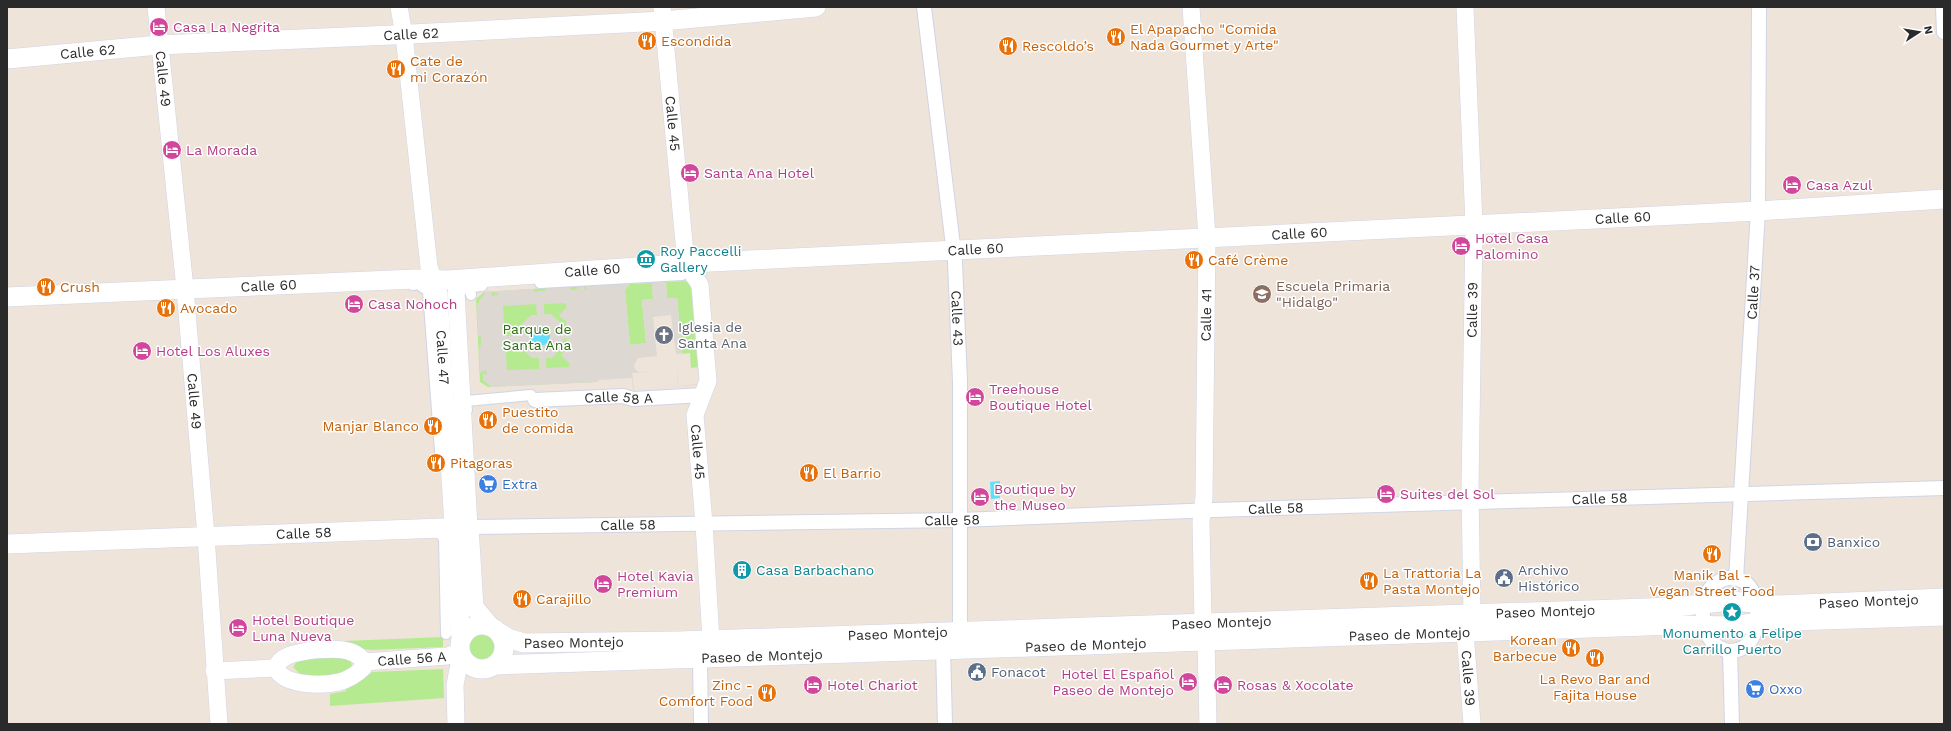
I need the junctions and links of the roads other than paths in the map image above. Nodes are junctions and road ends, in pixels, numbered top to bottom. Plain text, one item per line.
1 (156, 7) edge
2 (399, 7) edge
3 (816, 7) edge
4 (924, 7) edge
5 (1191, 7) edge
6 (1465, 7) edge
7 (1759, 7) edge
8 (1943, 7) edge
9 (663, 14) edge
10 (1944, 32) edge
11 (404, 35) junction
12 (159, 45) junction
13 (7, 59) edge
14 (1944, 199) edge
15 (1758, 211) junction
16 (1474, 225) junction
17 (1207, 237) junction
18 (953, 250) junction
19 (682, 264) junction
20 (430, 271) junction
21 (469, 287) junction
22 (187, 289) junction
23 (7, 291) edge
24 (7, 297) edge
25 (7, 302) edge
26 (703, 395) junction
27 (533, 397) joint
28 (459, 485) junction
29 (1944, 488) edge
30 (1740, 495) junction
31 (1470, 503) junction
32 (1203, 510) junction
33 (960, 520) junction
34 (454, 524) junction
35 (704, 524) junction
36 (206, 536) junction
37 (7, 544) edge
38 (1736, 578) junction
39 (1944, 598) edge
40 (1756, 603) junction
41 (1703, 605) junction
42 (1472, 614) junction
43 (1944, 616) edge
44 (1757, 622) junction
45 (1676, 625) joint
46 (1705, 625) junction
47 (495, 629) junction
48 (960, 631) junction
49 (1205, 632) junction
50 (1466, 632) junction
51 (711, 640) junction
52 (457, 645) junction
53 (943, 650) junction
54 (1730, 651) junction
55 (700, 658) junction
56 (364, 662) junction
57 (496, 665) junction
58 (276, 668) junction
59 (214, 671) junction
60 (219, 724) edge
61 (456, 724) edge
62 (701, 724) edge
63 (945, 724) edge
64 (1208, 724) edge
65 (1472, 724) edge
66 (1732, 724) edge

1 - 12 street, Calle 49
2 - 11 street, Calle 47
3 - 9 main road, Calle 62
4 - 18 street, Calle 43
5 - 17 street, Calle 41
6 - 16 street, Calle 39
7 - 15 street, Calle 37
8 - 10 street
9 - 11 main road, Calle 62
9 - 19 street, Calle 45
11 - 12 main road, Calle 62
11 - 20 street, Calle 47
12 - 13 main road, Calle 62
12 - 22 street, Calle 49
14 - 15 main road, Calle 60
15 - 16 main road, Calle 60
15 - 30 street, Calle 37
16 - 17 main road, Calle 60
16 - 31 street, Calle 39
17 - 18 main road, Calle 60
17 - 32 street, Calle 41
18 - 19 main road, Calle 60
18 - 33 street, Calle 43
19 - 20 street
19 - 21 main road, Calle 60
19 - 26 street, Calle 45
20 - 21 main road, Calle 60
20 - 22 main road, Calle 60
20 - 28 street, Calle 47
21 - 28 street, Calle 47
22 - 23 street
22 - 24 main road, Calle 60
22 - 25 street
22 - 34 street
22 - 36 street, Calle 49
26 - 27 street, Calle 58 A
26 - 35 street, Calle 45
27 - 34 street, Calle 58 A
28 - 34 street, Calle 47
29 - 30 street, Calle 58
30 - 31 street, Calle 58
30 - 38 street, Calle 37
31 - 32 street, Calle 58
31 - 42 street, Calle 39
32 - 33 street, Calle 58
32 - 49 street, Calle 41
33 - 35 street, Calle 58
33 - 48 street, Calle 43
34 - 35 street, Calle 58
34 - 36 main road, Calle 58
34 - 47 main road, Calle 47
34 - 52 main road, Calle 47
35 - 51 street, Calle 45
36 - 37 main road, Calle 58
36 - 59 street, Calle 49
38 - 40 street
38 - 41 street
39 - 40 main road, Paseo Montejo
40 - 41 main road, Paseo Montejo
40 - 44 street
41 - 42 main road, Paseo Montejo
41 - 46 street
42 - 49 main road, Paseo Montejo
43 - 44 main road, Paseo Montejo
44 - 46 main road, Paseo Montejo
44 - 54 street
45 - 46 main road, Paseo Montejo
45 - 50 main road, Paseo de Montejo
46 - 54 street
47 - 51 main road, Paseo Montejo
47 - 52 main road
47 - 57 main road
48 - 49 main road, Paseo Montejo
48 - 51 main road, Paseo Montejo
49 - 50 main road, Paseo de Montejo
49 - 53 main road, Paseo de Montejo
49 - 64 street, Calle 41
50 - 65 street, Calle 39
52 - 56 street, Calle 56 A
52 - 57 main road
52 - 61 street, Calle 47
53 - 55 main road, Paseo de Montejo
53 - 63 street
54 - 66 street
55 - 57 main road, Paseo de Montejo
55 - 62 street
56 - 58 street, Calle 56 A
56 - 58 street, Calle 56 A
58 - 59 street
59 - 60 street, Calle 49

